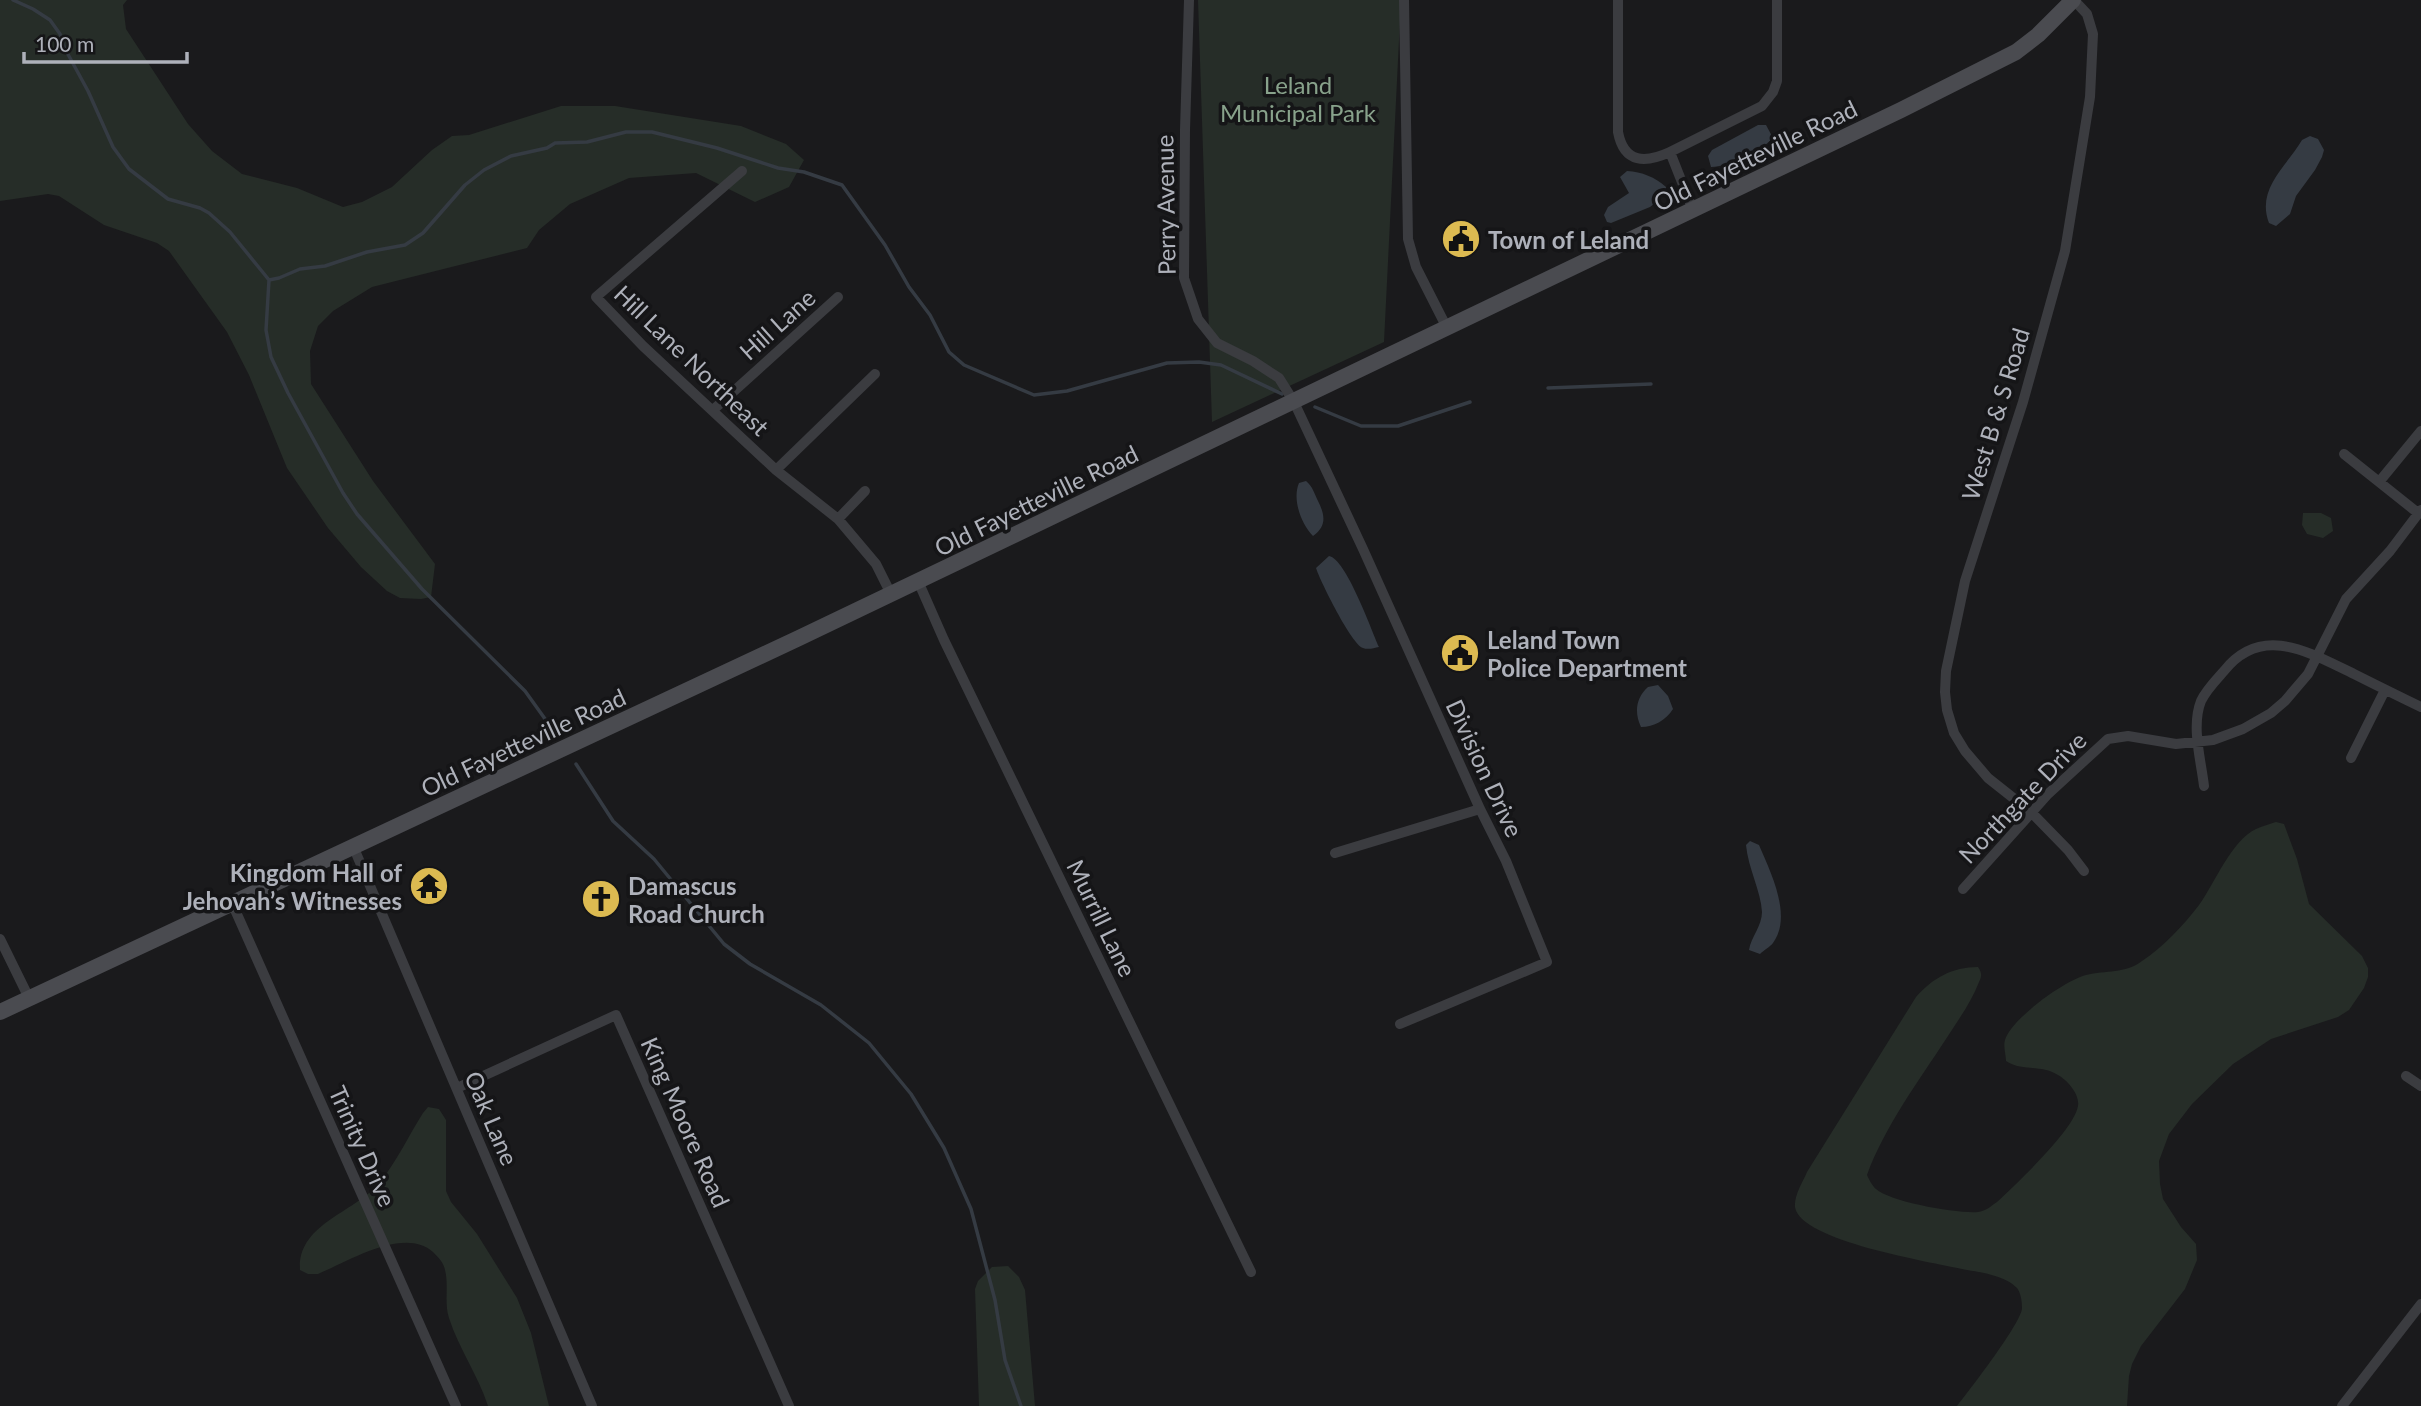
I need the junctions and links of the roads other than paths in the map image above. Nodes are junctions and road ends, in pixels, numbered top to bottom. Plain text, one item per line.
1 (1189, 0) edge
2 (1404, 0) edge
3 (1618, 0) edge
4 (1777, 0) edge
5 (2074, 0) edge
6 (1670, 152) junction
7 (742, 171) dead end
8 (1693, 209) junction
9 (838, 297) dead end
10 (1447, 328) junction
11 (875, 374) dead end
12 (1294, 402) junction
13 (713, 410) junction
14 (2420, 435) edge
15 (2344, 454) dead end
16 (776, 470) junction
17 (2379, 482) junction
18 (865, 491) dead end
19 (2420, 512) edge
20 (838, 519) junction
21 (918, 581) junction
22 (891, 594) junction
23 (2318, 657) junction
24 (2385, 690) junction
25 (2421, 707) edge
26 (2199, 742) junction
27 (2351, 758) dead end
28 (2204, 786) dead end
29 (1480, 809) junction
30 (2031, 812) junction
31 (353, 846) junction
32 (1335, 853) dead end
33 (2084, 871) dead end
34 (1963, 889) dead end
35 (232, 903) junction
36 (0, 939) edge
37 (29, 998) junction
38 (0, 1012) edge
39 (1400, 1024) dead end
40 (2406, 1076) dead end
41 (2421, 1086) edge
42 (457, 1088) junction
43 (1251, 1272) dead end
44 (2421, 1304) edge
45 (456, 1406) edge
46 (592, 1406) edge
47 (789, 1406) edge
48 (2342, 1406) edge

1 - 12 street, Perry Avenue
2 - 10 street
3 - 6 street
4 - 6 street
5 - 8 street, Old Fayetteville Road
5 - 30 street, West B & S Road
6 - 8 street
7 - 13 street, Hill Lane Northeast
8 - 10 street, Old Fayetteville Road
9 - 13 street, Hill Lane
10 - 12 street, Old Fayetteville Road
11 - 16 street, Hill Lane Northeast
12 - 21 street, Old Fayetteville Road
12 - 29 street, Division Drive
13 - 16 street, Hill Lane Northeast
14 - 17 street
15 - 17 street
16 - 20 street, Hill Lane Northeast
17 - 19 street
18 - 20 street
19 - 23 street, Northgate Drive
20 - 22 street
21 - 22 street, Old Fayetteville Road
21 - 43 street, Murrill Lane
22 - 31 street, Old Fayetteville Road
23 - 24 street
23 - 26 street, Northgate Drive
23 - 26 street
24 - 25 street
24 - 27 street
26 - 28 street
26 - 30 street, Northgate Drive
29 - 32 street
29 - 39 street, Division Drive
30 - 33 street, West B & S Road
30 - 34 street, Northgate Drive
31 - 35 street, Old Fayetteville Road
31 - 42 street, Oak Lane
35 - 37 street, Old Fayetteville Road
35 - 45 street, Trinity Drive
36 - 37 street
37 - 38 street, Old Fayetteville Road
40 - 41 street
42 - 46 street, Oak Lane
42 - 47 street, King Moore Road
44 - 48 street

